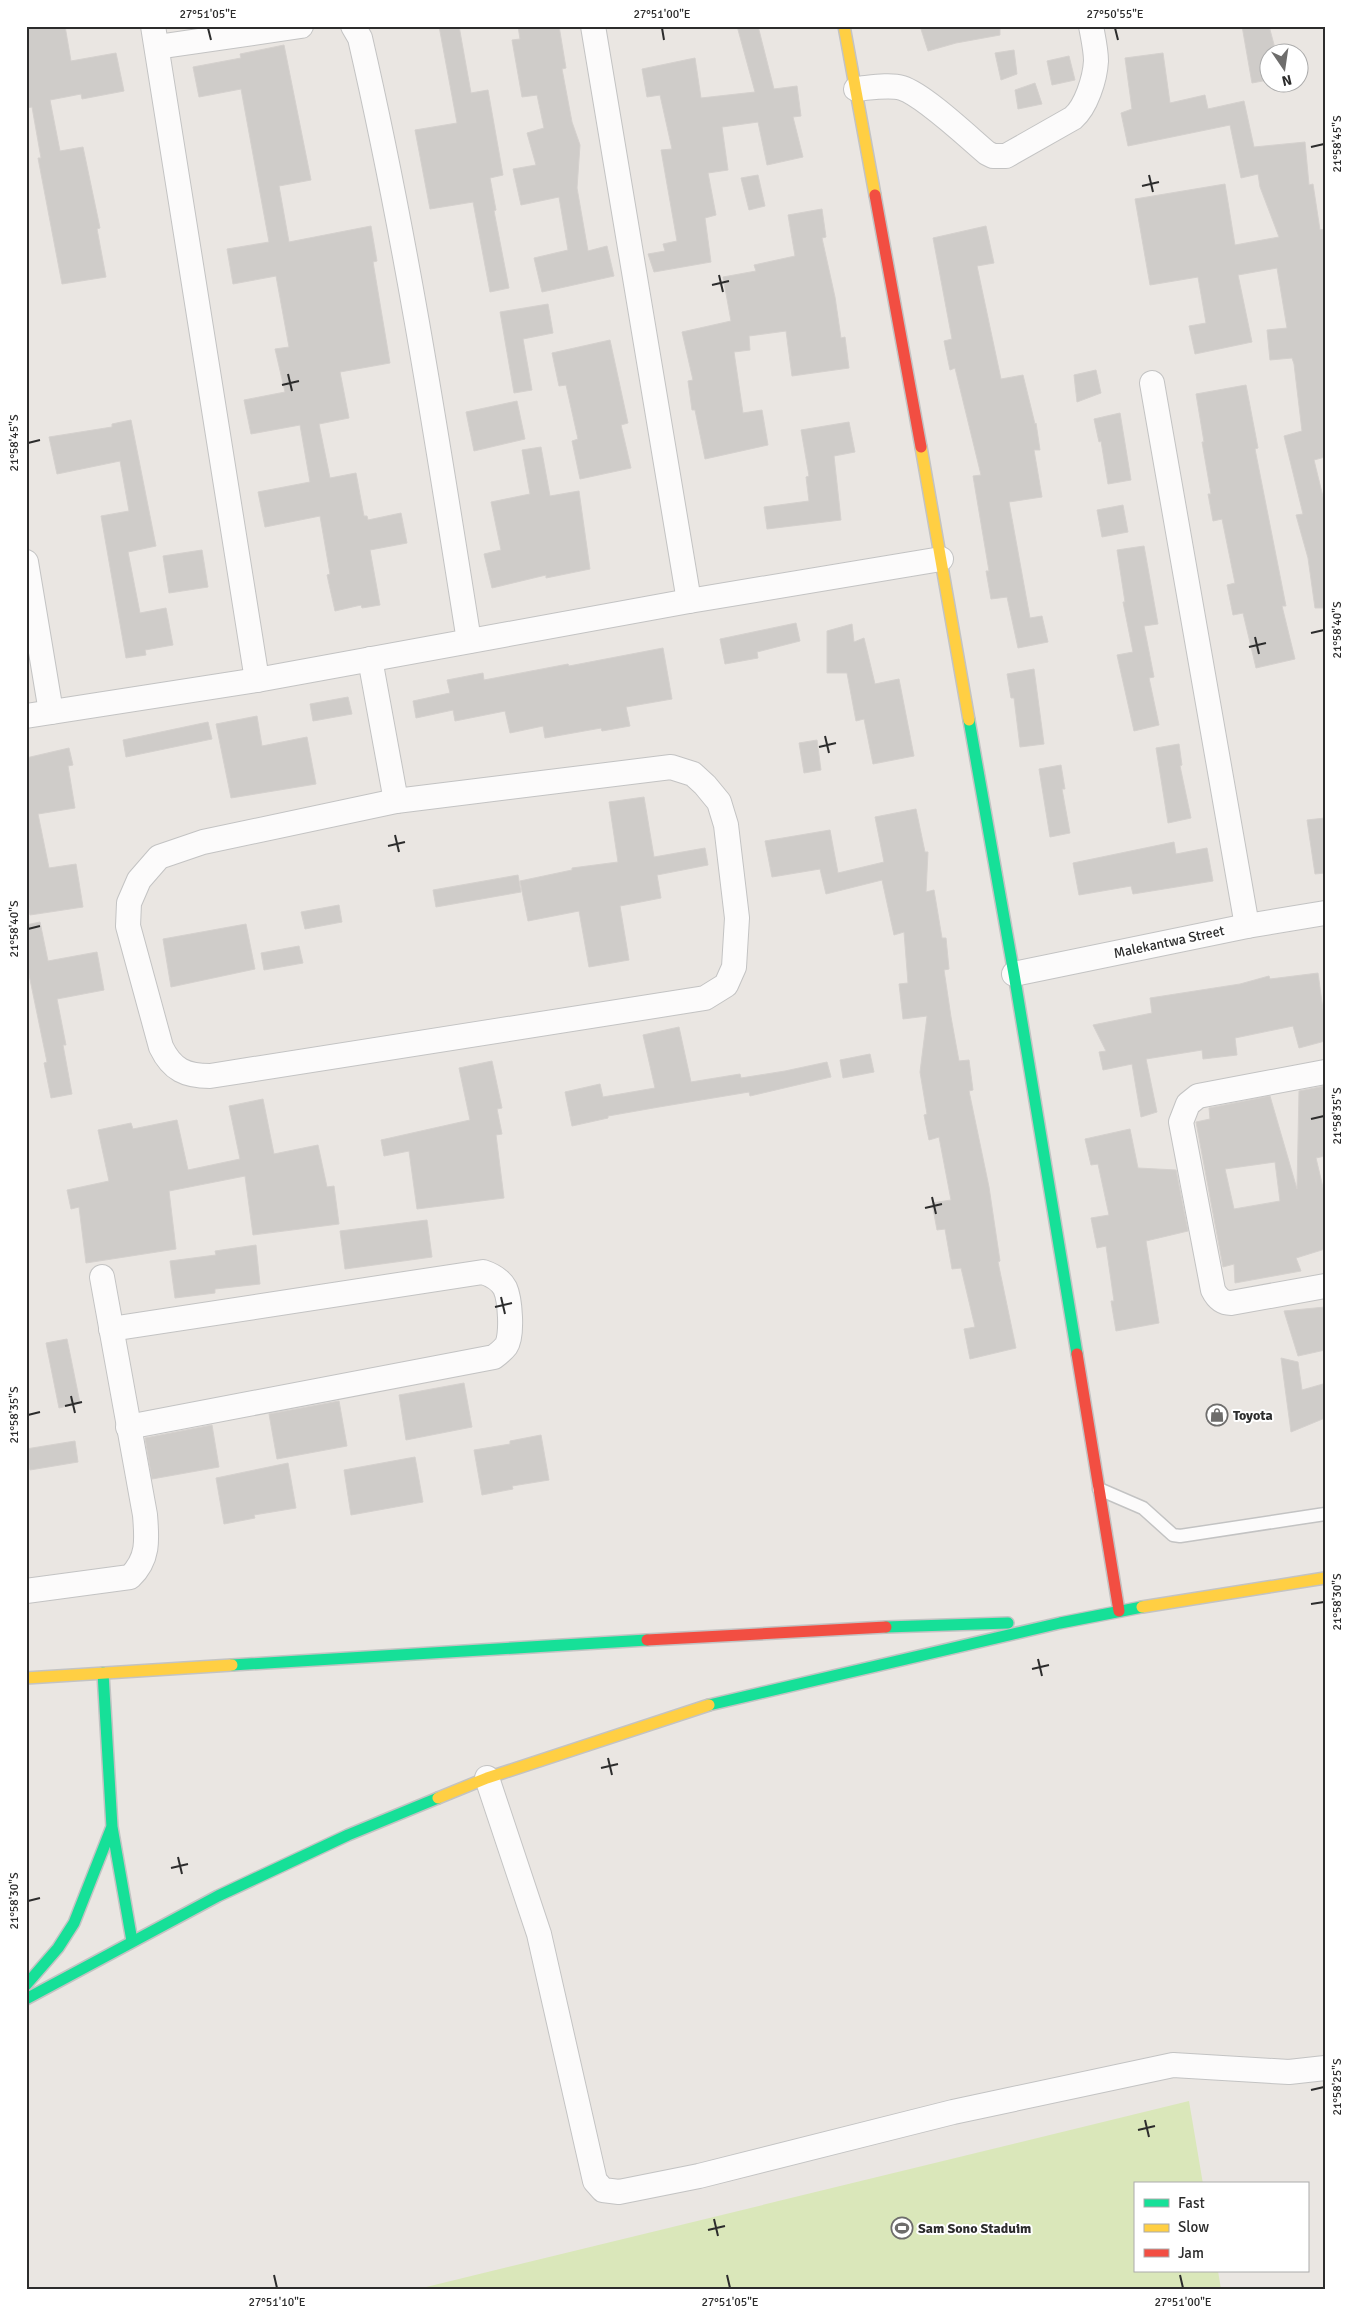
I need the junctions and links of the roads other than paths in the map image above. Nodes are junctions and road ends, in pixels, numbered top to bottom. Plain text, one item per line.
1 (301, 26) edge
2 (353, 26) edge
3 (593, 26) edge
4 (844, 26) edge
5 (1091, 26) edge
6 (155, 37) edge
7 (856, 89) junction
8 (1152, 383) dead end
9 (941, 559) junction
10 (26, 562) edge
11 (689, 602) junction
12 (469, 641) junction
13 (370, 659) junction
14 (257, 680) junction
15 (51, 712) junction
16 (26, 716) edge
17 (396, 801) junction
18 (1325, 913) edge
19 (1247, 926) junction
20 (1014, 974) junction
21 (1325, 1072) edge
22 (102, 1277) dead end
23 (1325, 1286) edge
24 (112, 1329) junction
25 (128, 1427) junction
26 (1098, 1488) junction
27 (1325, 1514) edge
28 (1325, 1578) edge
29 (26, 1591) edge
30 (1118, 1611) junction
31 (1060, 1623) junction
32 (103, 1674) junction
33 (26, 1678) edge
34 (487, 1778) junction
35 (112, 1827) junction
36 (132, 1941) junction
37 (26, 1985) edge
38 (26, 2000) edge
39 (1325, 2068) edge

1 - 6 street
2 - 12 street
3 - 11 street
4 - 7 street
5 - 7 street
6 - 14 street
7 - 9 street
8 - 19 street
9 - 11 street
9 - 20 street
10 - 15 street
11 - 12 street
12 - 13 street
13 - 14 street
13 - 17 street
14 - 15 street
15 - 16 street
17 - 17 street
18 - 19 street, Malekantwa Street
19 - 20 street, Malekantwa Street
20 - 26 street
21 - 23 street
22 - 24 street
24 - 25 street
24 - 25 street
25 - 29 street
26 - 27 lane
26 - 30 street
28 - 30 street
30 - 31 street
31 - 32 street
31 - 34 street
32 - 33 street
32 - 35 street
34 - 36 street
34 - 39 street
35 - 36 street
35 - 37 street
36 - 38 street

